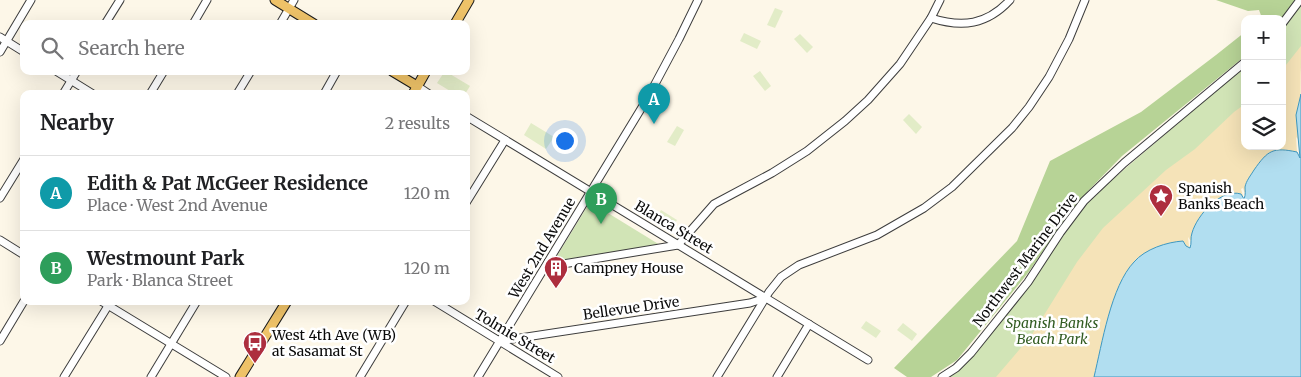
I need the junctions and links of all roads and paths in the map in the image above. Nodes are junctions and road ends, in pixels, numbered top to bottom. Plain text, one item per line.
1 (32, 0) edge
2 (120, 0) edge
3 (208, 0) edge
4 (275, 0) edge
5 (294, 0) edge
6 (469, 0) edge
7 (698, 0) edge
8 (940, 0) edge
9 (1010, 0) edge
10 (1085, 0) edge
11 (1300, 0) edge
12 (289, 8) junction
13 (931, 18) junction
14 (1286, 19) edge
15 (108, 20) edge
16 (196, 20) edge
17 (282, 20) edge
18 (308, 20) edge
19 (457, 20) edge
20 (3, 39) edge
21 (20, 50) edge
22 (0, 52) edge
23 (1241, 65) edge
24 (63, 75) edge
25 (74, 75) edge
26 (162, 75) edge
27 (249, 75) edge
28 (335, 75) edge
29 (397, 75) edge
30 (424, 75) edge
31 (71, 80) junction
32 (65, 90) edge
33 (87, 90) edge
34 (152, 90) edge
35 (239, 90) edge
36 (326, 90) edge
37 (415, 90) edge
38 (470, 118) edge
39 (505, 140) junction
40 (20, 166) edge
41 (590, 192) junction
42 (470, 196) edge
43 (0, 198) edge
44 (0, 240) edge
45 (678, 245) junction
46 (20, 252) edge
47 (548, 262) junction
48 (765, 298) junction
49 (22, 305) edge
50 (108, 305) edge
51 (112, 305) edge
52 (195, 305) edge
53 (285, 305) edge
54 (404, 305) edge
55 (441, 305) edge
56 (809, 324) junction
57 (0, 341) edge
58 (500, 341) junction
59 (171, 344) junction
60 (868, 360) dead end
61 (64, 377) edge
62 (151, 377) edge
63 (226, 377) edge
64 (240, 377) edge
65 (360, 377) edge
66 (478, 377) edge
67 (558, 377) edge
68 (717, 377) edge
69 (777, 377) edge
70 (942, 377) edge

1 - 20 street
2 - 15 street
3 - 16 street
4 - 12 main road
5 - 12 street
6 - 19 main road
7 - 41 street, West 2nd Avenue
8 - 13 street
9 - 13 street
10 - 48 street
11 - 14 street
12 - 17 street
12 - 18 main road
13 - 45 street
20 - 21 street
20 - 22 street
23 - 70 street, Northwest Marine Drive
24 - 31 street
25 - 31 street
26 - 34 street
27 - 35 street
28 - 36 street
29 - 37 main road
30 - 37 main road
31 - 32 street
31 - 33 street
38 - 39 street, Blanca Street
39 - 41 street, Blanca Street
39 - 42 street
40 - 43 street
41 - 45 street, Blanca Street
41 - 47 street, West 2nd Avenue
44 - 46 street
45 - 47 street
45 - 48 street, Blanca Street
47 - 58 street, West 2nd Avenue
48 - 56 street, Blanca Street
48 - 58 street, Bellevue Drive
48 - 68 street
49 - 57 street
50 - 61 street
51 - 59 street
52 - 59 street
53 - 64 main road
54 - 65 street
55 - 58 street, Tolmie Street
56 - 60 street, Blanca Street
56 - 69 street
58 - 66 street, West 2nd Avenue
58 - 67 street, Tolmie Street
59 - 62 street
59 - 63 street

